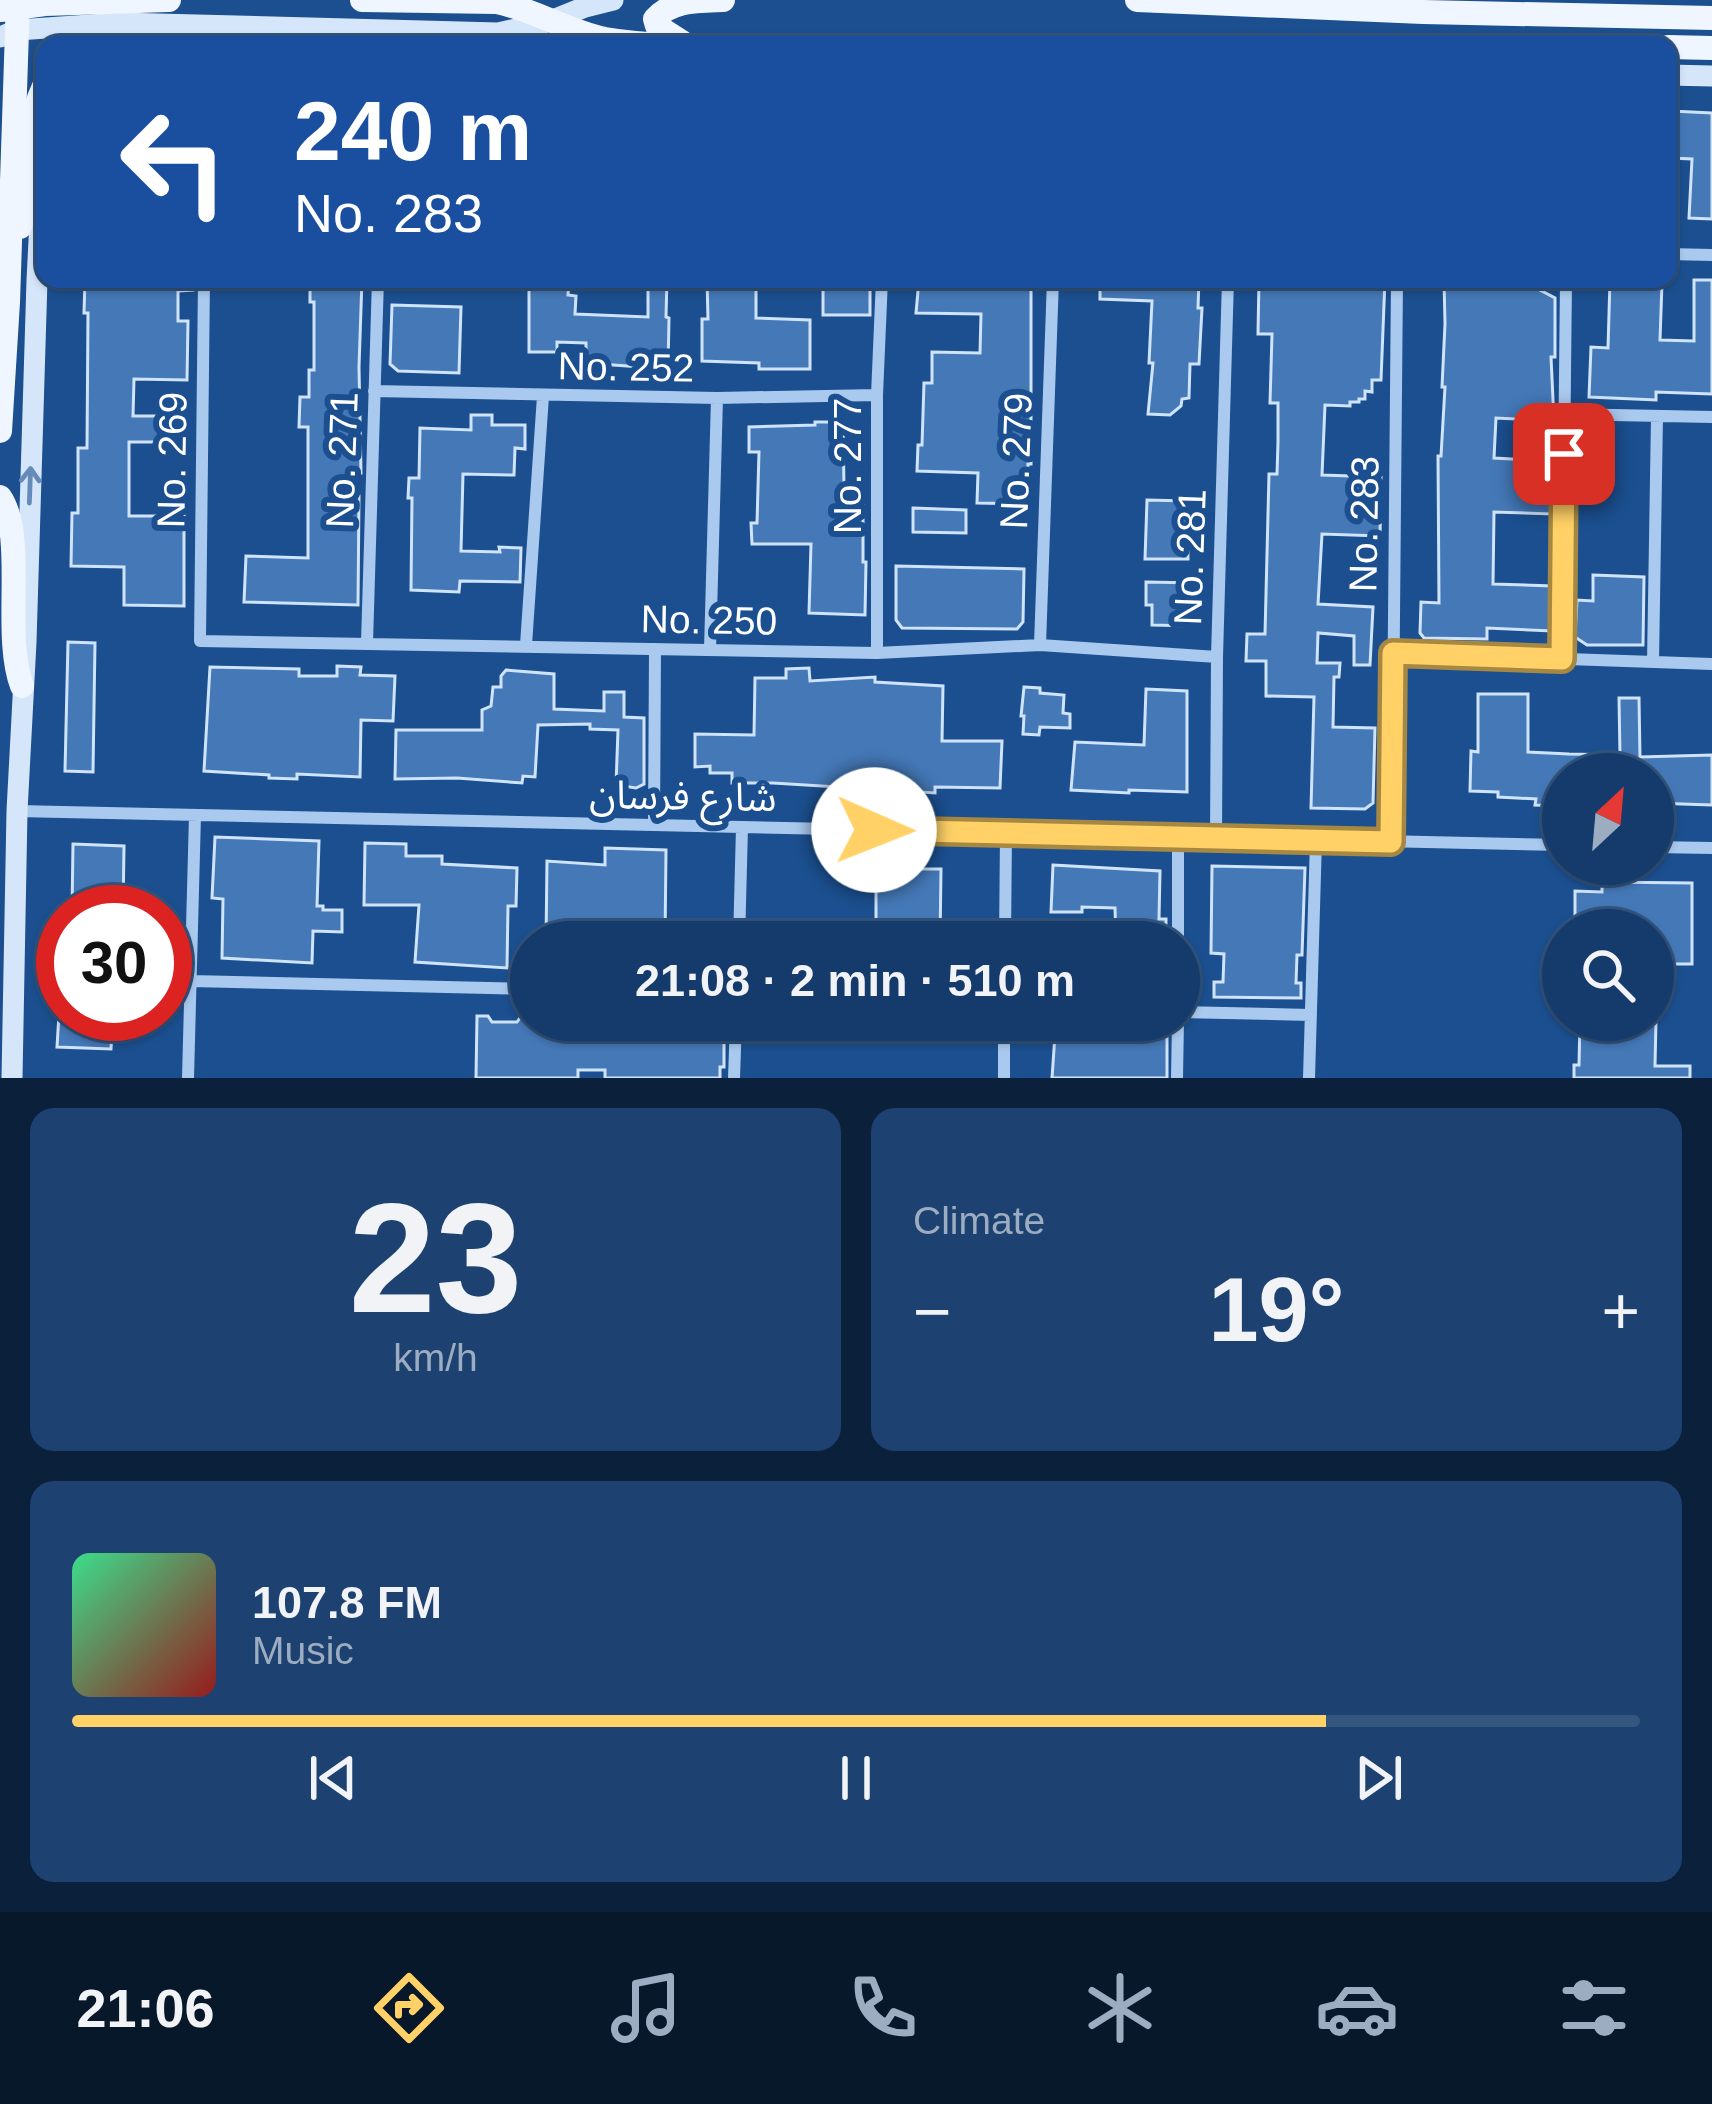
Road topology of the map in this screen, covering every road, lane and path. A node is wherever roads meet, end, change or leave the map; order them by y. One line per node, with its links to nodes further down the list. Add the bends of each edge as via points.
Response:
1 (169, 0): 7 (main road, via 46,4)
2 (362, 0): 9 (main road, via 497,2)
3 (613, 0): 9 (main road)
4 (723, 0): 11 (main road, via 674,3 658,14 657,26)
5 (1137, 0): 6 (main road)
6 (1223, 2): 8 (main road)
7 (10, 14): 9 (main road, via 498,33); 17 (main road)
8 (1712, 18)
9 (548, 22): 10 (main road)
10 (597, 36)
11 (674, 36)
12 (1677, 47): 13 (main road)
13 (1712, 47)
14 (1677, 74): 15 (main road)
15 (1712, 76)
16 (36, 123): 18 (main road, via 25,213)
17 (5, 185): 18 (main road)
18 (10, 238): 29 (main road)
19 (1677, 254): 20 (street)
20 (1712, 255)
21 (40, 288): 51 (main road, one-way to 21)
22 (205, 288): 39 (street, No. 269)
23 (377, 288): 30 (street, No. 271)
24 (882, 288): 31 (street, No. 277)
25 (1053, 288): 42 (street, No. 279)
26 (1228, 288): 47 (street, No. 281)
27 (1397, 288): 46 (street, No. 283)
28 (1566, 288): 34 (street)
29 (4, 295): 37 (main road)
30 (374, 392): 32 (street, No. 252); 40 (street, No. 271)
31 (877, 395): 33 (street, No. 252); 45 (street, No. 277)
32 (544, 396): 33 (street, No. 252); 41 (street)
33 (718, 398): 44 (street)
34 (1564, 413): 35 (street); 48 (street)
35 (1658, 416): 36 (street); 49 (street)
36 (1712, 417)
37 (0, 430)
38 (0, 496): 51 (main road, via 10,522)
39 (200, 641): 40 (street, No. 250)
40 (367, 643): 41 (street, No. 250)
41 (526, 645): 43 (street, No. 250)
42 (1040, 645): 45 (street, No. 250); 47 (street, No. 250)
43 (655, 649): 44 (street, No. 250); 54 (street)
44 (710, 650): 45 (street, No. 250)
45 (877, 653)
46 (1393, 653): 48 (street); 60 (street, No. 283)
47 (1217, 657): 58 (street, No. 281)
48 (1562, 659): 49 (street)
49 (1653, 662): 50 (street)
50 (1712, 664)
51 (22, 686): 52 (main road)
52 (17, 811): 53 (street, شارع فرسان); 76 (main road)
53 (195, 814): 54 (street, شارع فرسان); 67 (street)
54 (654, 825): 55 (street, شارع فرسان)
55 (742, 827): 56 (street, شارع فرسان); 64 (street)
56 (1006, 833): 57 (street, شارع فرسان); 65 (street)
57 (1178, 836): 58 (street, شارع فرسان); 66 (street)
58 (1216, 837): 59 (street, شارع فرسان)
59 (1316, 840): 60 (street, شارع فرسان); 70 (street)
60 (1391, 842): 61 (street, شارع فرسان)
61 (1542, 845)
62 (1674, 847): 63 (street)
63 (1712, 848)
64 (740, 921)
65 (1005, 921)
66 (1178, 921)
67 (192, 939)
68 (192, 981): 69 (street)
69 (510, 989)
70 (1311, 1015): 71 (street); 81 (street)
71 (1200, 1016)
72 (189, 1041): 77 (street)
73 (735, 1041): 78 (street)
74 (1004, 1041): 79 (street)
75 (1178, 1041): 80 (street)
76 (12, 1078)
77 (188, 1078)
78 (734, 1078)
79 (1004, 1078)
80 (1178, 1078)
81 (1309, 1078)

